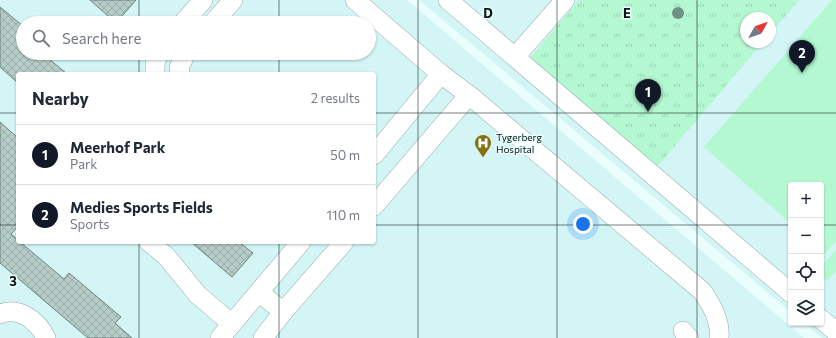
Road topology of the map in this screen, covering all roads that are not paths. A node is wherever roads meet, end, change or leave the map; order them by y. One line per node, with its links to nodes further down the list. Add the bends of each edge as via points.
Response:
1 (203, 0): 6 (street)
2 (232, 0): 7 (street)
3 (355, 0): 8 (street)
4 (448, 0): 10 (street)
5 (565, 0): 10 (street)
6 (189, 16)
7 (219, 16)
8 (374, 16)
9 (376, 18): 15 (street)
10 (515, 57): 22 (street)
11 (156, 60): 13 (street)
12 (183, 60): 14 (street)
13 (155, 72)
14 (180, 72)
15 (441, 74): 16 (street); 17 (street)
16 (469, 96): 18 (street); 31 (street, via 702,291 716,313)
17 (376, 153)
18 (376, 204)
19 (151, 244): 27 (street, via 166,256)
20 (299, 244): 23 (street)
21 (342, 244): 24 (street)
22 (788, 290)
23 (259, 292): 24 (street); 27 (street)
24 (283, 312): 30 (street)
25 (0, 314): 29 (street, via 6,311 26,315 43,331)
26 (824, 322): 28 (street)
27 (226, 331)
28 (836, 332)
29 (46, 338)
30 (264, 338)
31 (719, 338)

